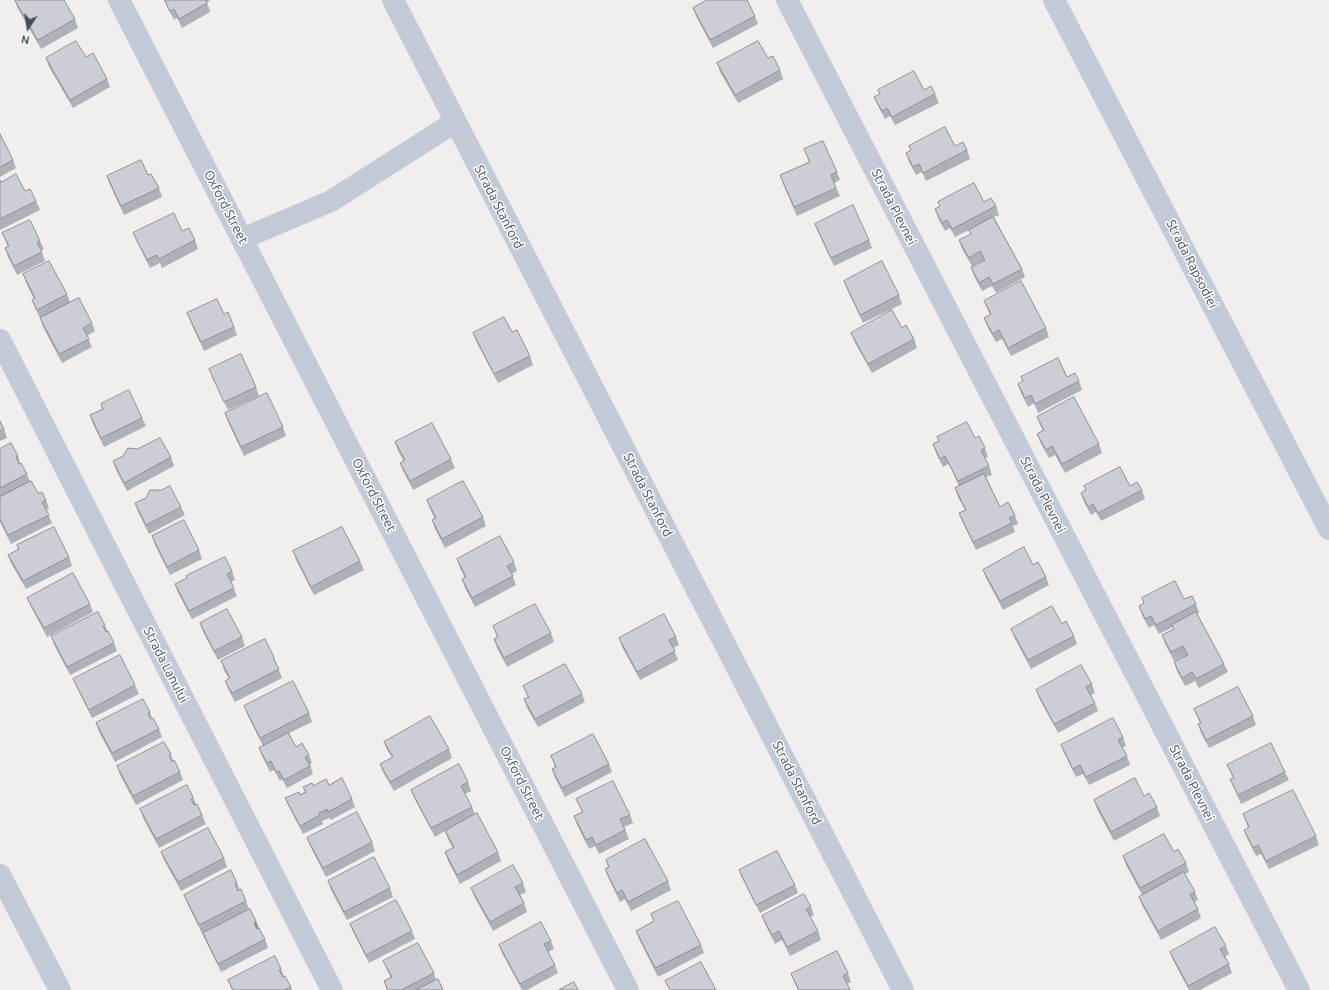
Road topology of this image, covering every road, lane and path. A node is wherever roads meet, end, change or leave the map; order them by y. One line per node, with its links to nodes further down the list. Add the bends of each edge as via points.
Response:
1 (119, 0): 6 (street, Oxford Street)
2 (393, 0): 5 (street, Strada Stanford)
3 (786, 0): 14 (street, Strada Plevnei)
4 (1054, 0): 8 (street, Strada Rapsodiei)
5 (455, 122): 6 (street, via 331,201); 13 (street, Strada Stanford)
6 (242, 239): 12 (street, Oxford Street)
7 (0, 340): 11 (street, Strada Lanului)
8 (1329, 529)
9 (0, 875): 10 (street)
10 (60, 990)
11 (332, 990)
12 (628, 990)
13 (903, 990)
14 (1299, 990)

